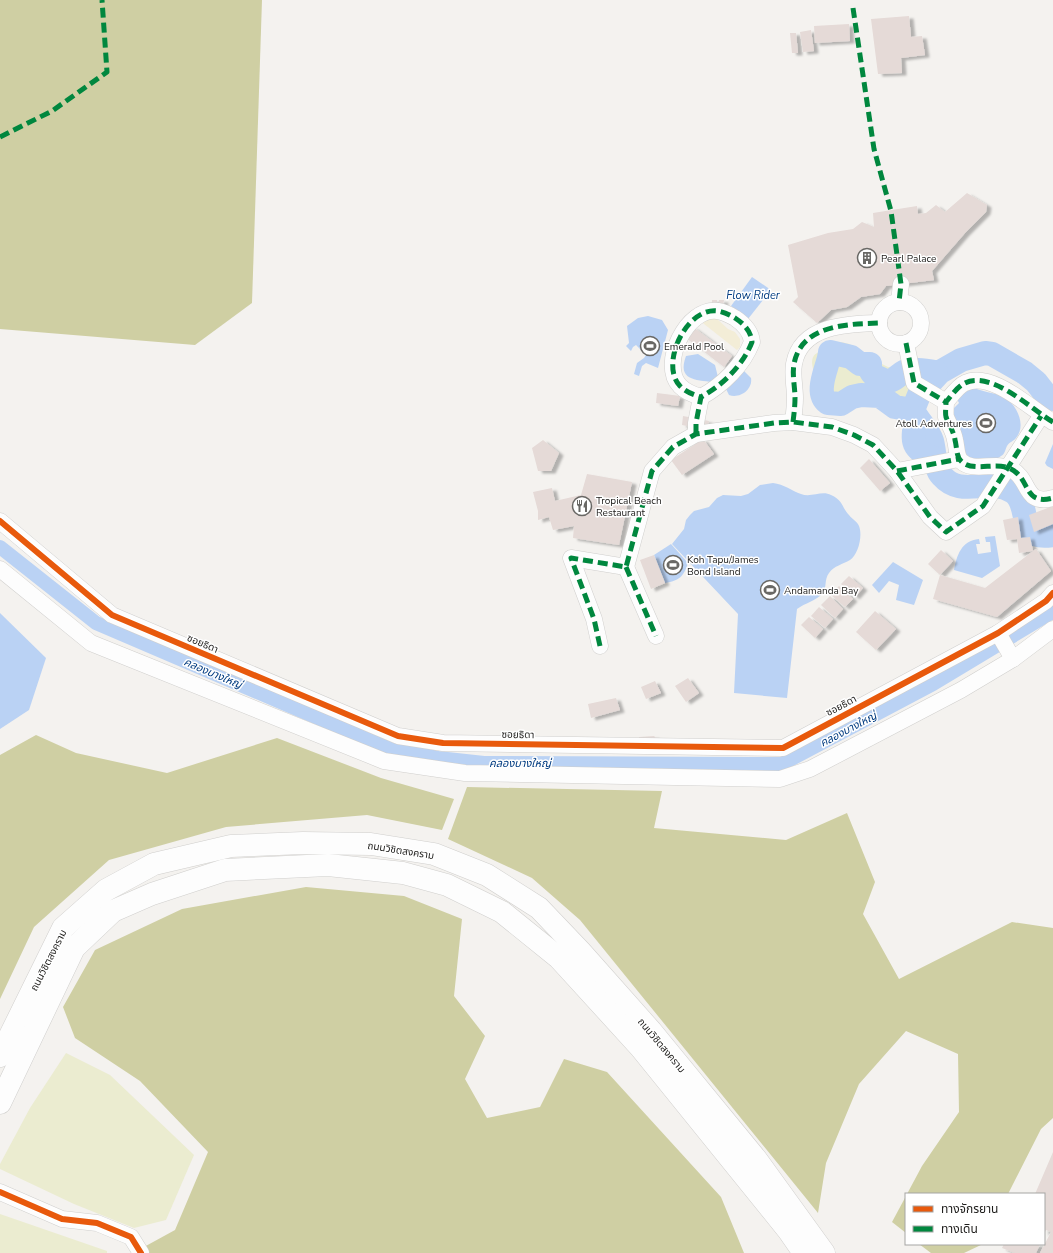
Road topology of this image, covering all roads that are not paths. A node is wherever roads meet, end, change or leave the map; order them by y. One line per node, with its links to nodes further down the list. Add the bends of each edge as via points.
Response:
1 (901, 284): 2 (street)
2 (899, 302): 3 (street, via 886,307); 4 (street, via 912,306 920,317 916,337)
3 (879, 323): 4 (street, via 881,332 890,342); 8 (street, via 837,327 810,336 798,350 794,365)
4 (906, 345): 6 (street, via 914,383)
5 (702, 397): 5 (street, via 717,389 749,351 752,342 747,328 736,319 717,311 705,312 692,321 682,332 672,360 672,372 679,386 689,393); 9 (street)
6 (943, 401): 7 (street, via 965,383 979,381 1002,388 1020,398); 10 (street, via 955,439)
7 (1047, 419): 12 (street)
8 (793, 422): 9 (street); 11 (street, via 832,427 854,435 873,445)
9 (696, 434): 15 (street, via 673,447 652,471)
10 (955, 460): 11 (street); 12 (street, via 977,466 995,465)
11 (902, 470): 12 (street, via 930,516 946,532 983,506)
12 (1007, 471): 13 (street, via 1018,474 1031,496 1043,501)
13 (1053, 498)
14 (0, 521): 19 (street, ซอยธิดา, via 112,616 398,736 443,743 783,748)
15 (626, 567): 20 (street); 21 (street, via 571,558 594,619)
16 (0, 569): 22 (street, via 91,643 384,761 465,773 780,779 810,769 961,690)
17 (1053, 593): 19 (street, ซอยธิดา, via 1046,601)
18 (1053, 629): 22 (street)
19 (998, 633): 22 (street)
20 (656, 636)
21 (600, 646)
22 (1012, 659)
23 (0, 1056): 28 (main road, ถนนวิชิตสงคราม, via 63,928 106,890 154,864 231,846 303,843 371,844 434,854 487,876 539,908 651,1031 756,1159)
24 (0, 1103): 27 (main road, ถนนวิชิตสงคราม, via 74,948 113,911 152,894 225,870 328,865 403,873 447,885 502,912 559,958 641,1048)
25 (0, 1192): 26 (street, via 62,1219 97,1223 131,1237)
26 (141, 1253)
27 (804, 1253)
28 (824, 1253)

